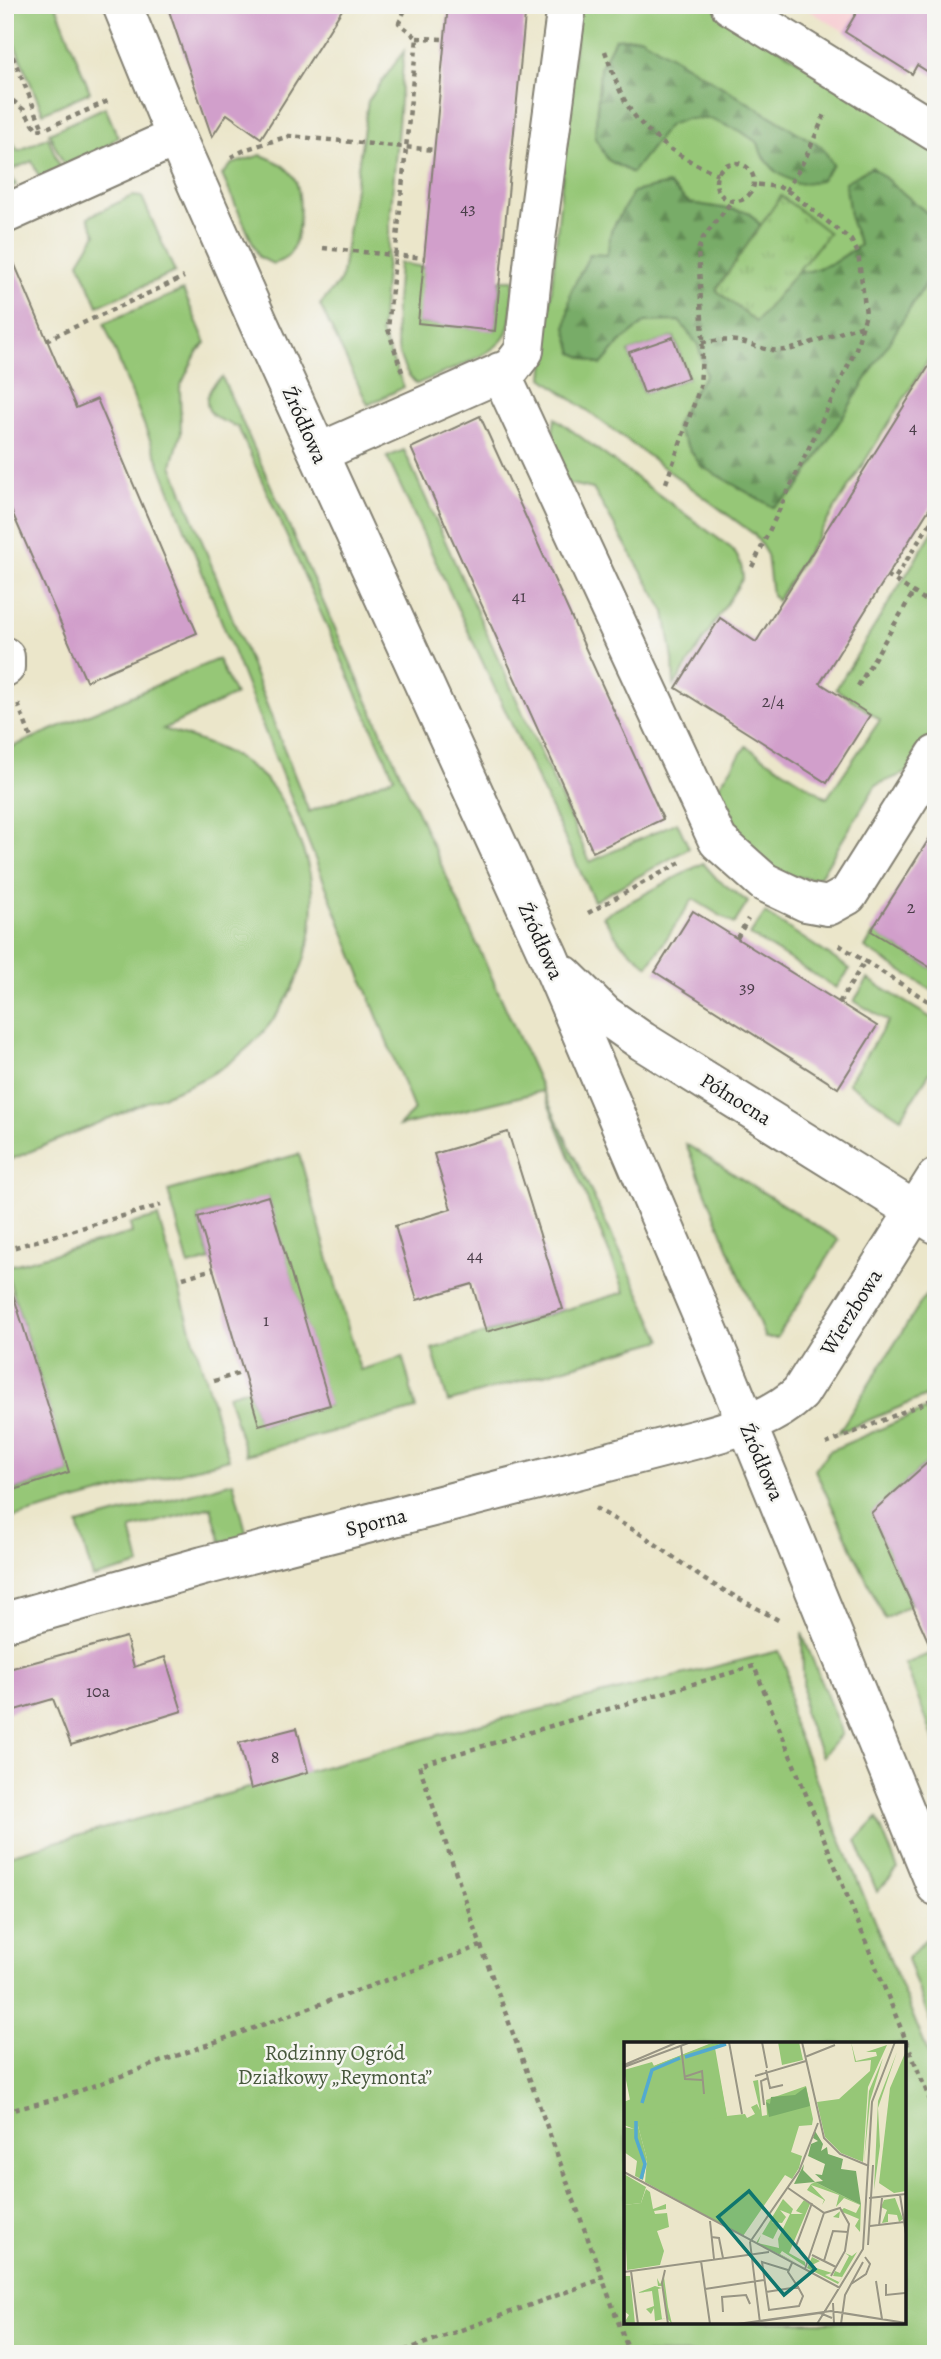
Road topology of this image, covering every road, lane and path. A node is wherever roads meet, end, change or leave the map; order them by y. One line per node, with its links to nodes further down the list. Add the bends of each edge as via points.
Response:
1 (122, 5): 14 (street, Źródłowa)
2 (407, 5): 6 (path, via 399,23)
3 (566, 5): 30 (street, via 524,351 511,368)
4 (730, 5): 9 (street)
5 (5, 38): 12 (path)
6 (417, 38): 7 (path); 15 (path)
7 (445, 39)
8 (604, 47): 18 (path, via 626,103 646,128 687,160)
9 (845, 75): 13 (street); 20 (path)
10 (5, 94): 12 (path, via 24,110 37,130)
11 (108, 101): 12 (path)
12 (43, 129)
13 (936, 132)
14 (176, 136): 22 (street); 32 (street, Źródłowa)
15 (406, 146): 16 (path); 17 (path, via 289,136); 24 (path)
16 (435, 150)
17 (221, 162)
18 (718, 174): 19 (path, via 738,163 752,174); 21 (path, via 718,191)
19 (753, 184): 20 (path); 21 (path, via 746,198)
20 (786, 191): 27 (path, via 851,240 858,253)
21 (732, 201): 29 (path, via 698,250)
22 (5, 214)
23 (323, 248): 24 (path)
24 (396, 255): 25 (path); 31 (path, via 388,329)
25 (424, 258)
26 (184, 277): 28 (path)
27 (864, 325): 29 (path, via 780,351 742,342); 35 (path)
28 (46, 340)
29 (702, 342): 33 (path, via 700,387)
30 (500, 372): 31 (street); 43 (street, via 718,841 764,882 806,902 828,906 848,895)
31 (416, 409): 32 (street)
32 (318, 453): 45 (street, Źródłowa)
33 (666, 483)
34 (936, 514): 37 (path)
35 (752, 567)
36 (887, 576): 37 (path)
37 (894, 580): 38 (path)
38 (913, 593): 39 (path); 42 (path)
39 (936, 607)
40 (5, 657): 41 (street)
41 (5, 667)
42 (858, 686)
43 (936, 755)
44 (839, 945): 46 (path)
45 (549, 957): 51 (street, Północna, via 575,988 642,1041); 58 (street, Źródłowa)
46 (865, 961): 47 (path); 48 (path)
47 (839, 1003)
48 (936, 1006)
49 (936, 1178): 51 (street, Wierzbowa)
50 (161, 1205): 52 (path)
51 (926, 1217): 58 (street, Wierzbowa, via 800,1393 786,1406)
52 (5, 1250)
53 (213, 1269): 54 (path)
54 (183, 1278)
55 (244, 1372): 56 (path)
56 (214, 1381)
57 (936, 1398): 59 (path)
58 (747, 1425): 61 (street, Sporna); 63 (street, Źródłowa)
59 (826, 1444)
60 (591, 1506): 62 (path, via 644,1536 705,1580)
61 (5, 1622)
62 (784, 1623)
63 (936, 1886)
64 (481, 1946): 65 (path, via 60,2098); 66 (path, via 419,1765 754,1666); 67 (path)
65 (5, 2112)
66 (936, 2115)
67 (601, 2279): 68 (path); 69 (path)
68 (395, 2354)
69 (629, 2354)

